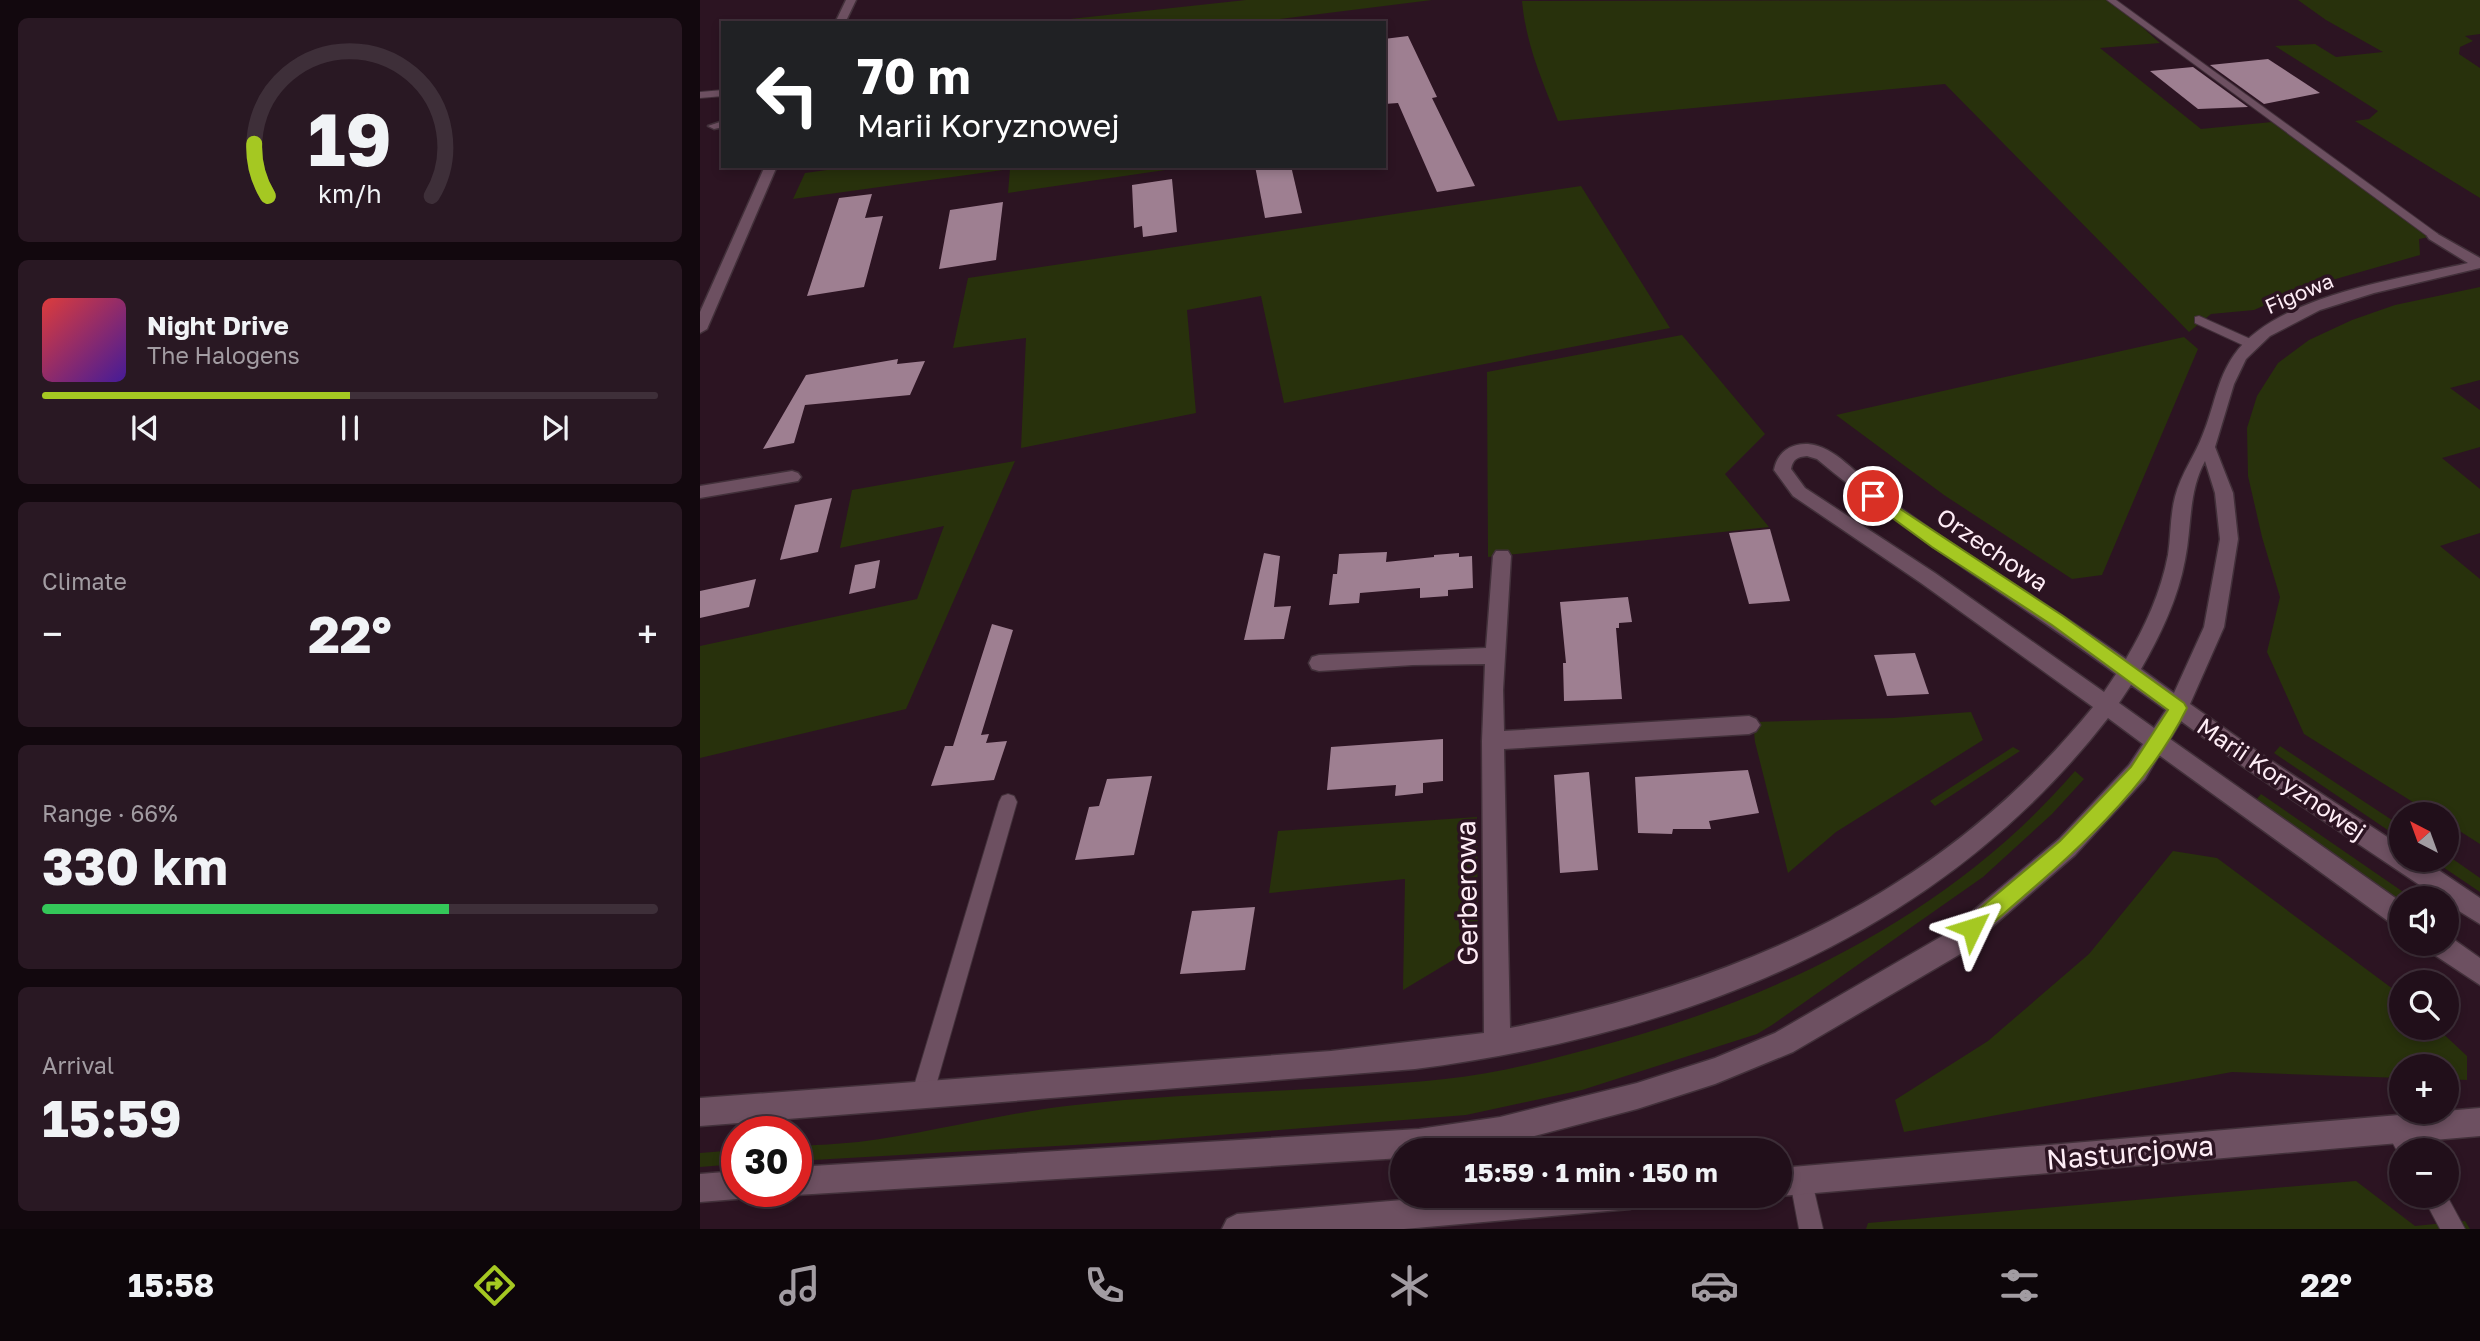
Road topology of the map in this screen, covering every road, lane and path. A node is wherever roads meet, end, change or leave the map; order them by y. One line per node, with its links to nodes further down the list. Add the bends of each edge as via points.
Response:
1 (851, 0): 3 (street)
2 (2112, 0): 7 (lane)
3 (841, 21)
4 (721, 93): 5 (lane)
5 (700, 95)
6 (770, 168): 10 (street)
7 (2434, 236): 8 (street)
8 (2480, 264): 11 (street, Figowa, via 2318,307)
9 (2199, 320): 11 (lane)
10 (700, 329)
11 (2251, 344): 12 (street, Figowa, via 2225,383)
12 (2207, 447): 18 (street, Figowa, via 2196,463 2181,506 2178,554 2154,626); 20 (street, via 2224,493 2229,539 2214,628)
13 (792, 477): 14 (street)
14 (700, 492)
15 (1502, 556): 16 (street, Gerberowa)
16 (1494, 656): 17 (street); 22 (street, Gerberowa)
17 (1319, 663)
18 (2130, 671): 19 (street, Figowa); 19 (street, Orzechowa, via 1938,543 1823,455 1793,452 1781,465 1790,483); 20 (street, Marii Koryznowej)
19 (2105, 704): 23 (street); 31 (street, Figowa, via 2034,789 1981,834 1898,896 1814,944 1688,996 1597,1023)
20 (2178, 708): 23 (street); 25 (street, Marii Koryznowej)
21 (1749, 725): 22 (street)
22 (1493, 741): 31 (street, Gerberowa)
23 (2158, 743): 27 (street, Marii Koryznowej); 37 (street, via 2067,847 1953,944 1784,1043 1702,1075 1500,1131 1419,1143)
24 (1007, 802): 32 (lane)
25 (2389, 851)
26 (2420, 872): 28 (street, Marii Koryznowej)
27 (2389, 907)
28 (2480, 912)
29 (2457, 956): 30 (street)
30 (2480, 973)
31 (1497, 1044): 32 (street, Figowa, via 1379,1060)
32 (922, 1096): 33 (street, Figowa)
33 (700, 1112)
34 (2480, 1122): 35 (street, Nasturcjowa)
35 (2407, 1138)
36 (2389, 1140): 38 (street, Nasturcjowa)
37 (812, 1180)
38 (1792, 1182)
39 (1792, 1184): 45 (lane)
40 (721, 1186): 41 (street)
41 (700, 1188)
42 (1480, 1208): 44 (street)
43 (2441, 1208): 46 (lane)
44 (1237, 1229)
45 (1811, 1229)
46 (2453, 1229)

